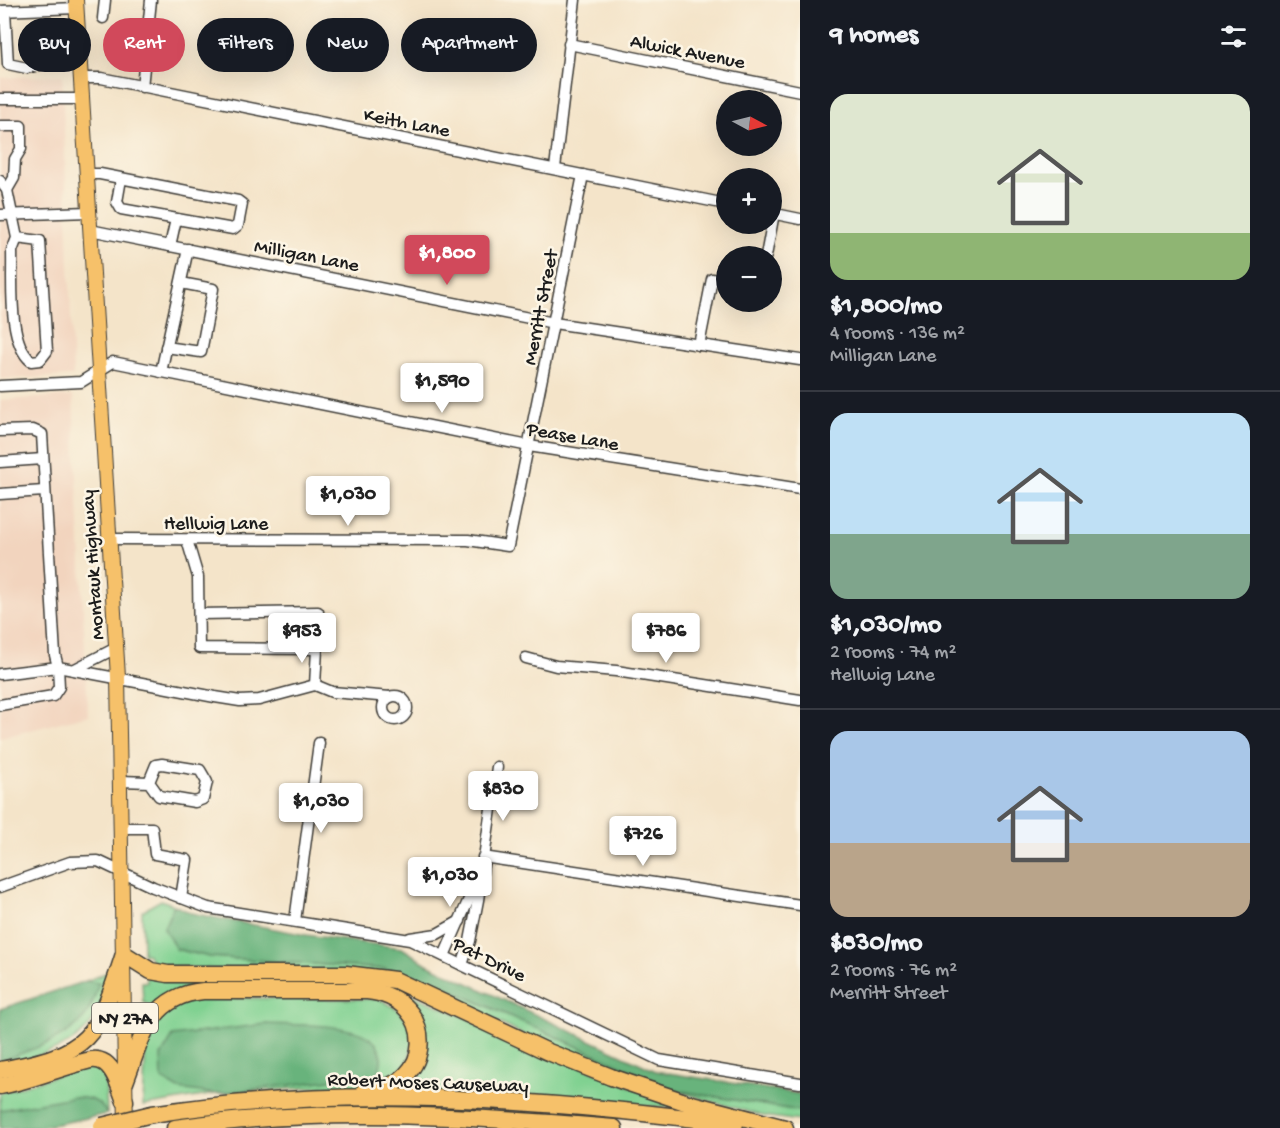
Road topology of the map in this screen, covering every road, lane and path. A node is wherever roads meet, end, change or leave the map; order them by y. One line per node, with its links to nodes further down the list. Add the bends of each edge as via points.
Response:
1 (105, 0): 6 (street)
2 (152, 0): 11 (street)
3 (575, 0): 7 (street)
4 (76, 4): 5 (street)
5 (7, 8): 8 (street, via 8,64)
6 (103, 18)
7 (569, 44): 12 (street, Alwick Avenue); 16 (street)
8 (18, 66)
9 (80, 72): 10 (main road, Montauk Highway / NY 27A)
10 (80, 78): 11 (street, Keith Lane, via 95,77); 14 (main road, Montauk Highway / NY 27A)
11 (142, 87): 16 (street, Keith Lane)
12 (800, 91)
13 (0, 99): 14 (street)
14 (82, 99): 17 (main road, Montauk Highway / NY 27A)
15 (0, 126): 20 (street, via 21,126 21,149 15,159 14,178)
16 (555, 168): 18 (street, Keith Lane)
17 (87, 174): 19 (street); 22 (main road, Montauk Highway / NY 27A)
18 (583, 175): 21 (street, Keith Lane); 33 (street, Merritt Street)
19 (121, 179): 25 (street, via 117,202 121,209); 25 (street, via 242,204 238,225 233,229)
20 (4, 185): 23 (street)
21 (716, 202)
22 (89, 212): 23 (street); 27 (main road, Montauk Highway / NY 27A)
23 (5, 215): 28 (street)
24 (782, 215): 26 (street)
25 (176, 219): 29 (street)
26 (800, 219)
27 (90, 230): 29 (street, Milligan Lane); 38 (main road, Montauk Highway / NY 27A)
28 (17, 238): 28 (street, via 40,241 47,351 40,360 31,361 23,354 16,338 12,250)
29 (170, 246): 30 (street, Milligan Lane)
30 (188, 249): 32 (street); 33 (street, Milligan Lane)
31 (712, 279): 34 (street)
32 (181, 283): 35 (street); 35 (street, via 213,289 201,352)
33 (554, 322): 34 (street, Milligan Lane); 41 (street, Merritt Street)
34 (699, 345): 36 (street, Milligan Lane)
35 (166, 347): 37 (street)
36 (800, 360)
37 (160, 372): 38 (street, Pease Lane, via 113,362); 41 (street, Pease Lane)
38 (97, 374): 39 (street, Pease Lane, via 81,382); 47 (main road, Montauk Highway / NY 27A)
39 (0, 386)
40 (0, 431): 42 (street, via 33,430 42,434)
41 (529, 446): 44 (street, Pease Lane); 48 (street, Hellwig Lane, via 508,546 468,540)
42 (43, 459): 43 (street); 45 (street)
43 (0, 462)
44 (800, 489)
45 (44, 491): 46 (street); 53 (street)
46 (0, 494)
47 (110, 539): 48 (street, Hellwig Lane); 50 (main road, Montauk Highway / NY 27A)
48 (187, 540): 49 (street, via 198,577)
49 (199, 614): 51 (street, via 199,648); 51 (street, via 318,612)
50 (116, 648): 54 (street); 56 (main road, Montauk Highway / NY 27A)
51 (317, 649): 57 (street)
52 (526, 658): 59 (street, via 556,666 616,671)
53 (58, 667): 54 (street); 55 (street); 60 (street, via 59,687 53,696)
54 (74, 669): 56 (street)
55 (0, 674)
56 (118, 677): 57 (street, via 240,701); 63 (main road, Montauk Highway / NY 27A)
57 (315, 686): 58 (street, via 332,692)
58 (390, 698)
59 (800, 700)
60 (0, 705)
61 (319, 742): 72 (street)
62 (497, 767): 66 (street)
63 (121, 781): 64 (street); 65 (main road, Montauk Highway / NY 27A)
64 (149, 782): 64 (street, via 159,796 195,802 202,798 207,782 201,770 162,764 156,765)
65 (122, 828): 68 (main road, Montauk Highway / NY 27A); 70 (street, via 152,828 155,855 188,860)
66 (483, 857): 67 (street); 71 (street)
67 (480, 872): 73 (street); 77 (street, via 471,935)
68 (123, 873): 69 (street, Pat Drive, via 98,861 81,860); 70 (street, Pat Drive); 75 (main road, Montauk Highway / NY 27A)
69 (0, 887)
70 (181, 898): 72 (street, Pat Drive, via 213,909)
71 (800, 905)
72 (295, 921): 74 (street, Pat Drive)
73 (460, 921): 74 (street, via 432,935); 76 (street)
74 (404, 938): 76 (street, Pat Drive)
75 (124, 954): 78 (highway, via 104,1014 85,1039 57,1056); 79 (main road, Montauk Highway / NY 27A); 91 (highway, via 151,971 168,974 354,974 395,980 592,1070 677,1100)
76 (444, 956): 77 (street, Pat Drive)
77 (462, 965): 80 (street, Pat Drive, via 659,1060)
78 (0, 1070)
79 (125, 1082): 82 (highway, via 149,1022 182,995 203,991 366,991 392,996 408,1009 418,1027 419,1050 414,1064 400,1080 377,1089 334,1090); 83 (main road, Montauk Highway / NY 27A)
80 (800, 1083)
81 (0, 1086): 83 (highway, via 98,1060 113,1071)
82 (290, 1099): 85 (highway, Robert Moses Causeway, bridge, via 234,1102 152,1114); 90 (highway, Robert Moses Causeway, via 514,1104)
83 (125, 1101): 86 (main road, Montauk Highway / NY 27A)
84 (339, 1115): 87 (highway, Robert Moses Causeway, via 274,1116); 88 (highway); 89 (highway, Robert Moses Causeway, via 456,1117)
85 (98, 1127)
86 (126, 1128)
87 (175, 1128)
88 (432, 1128)
89 (614, 1128)
90 (762, 1128)
91 (785, 1128)

